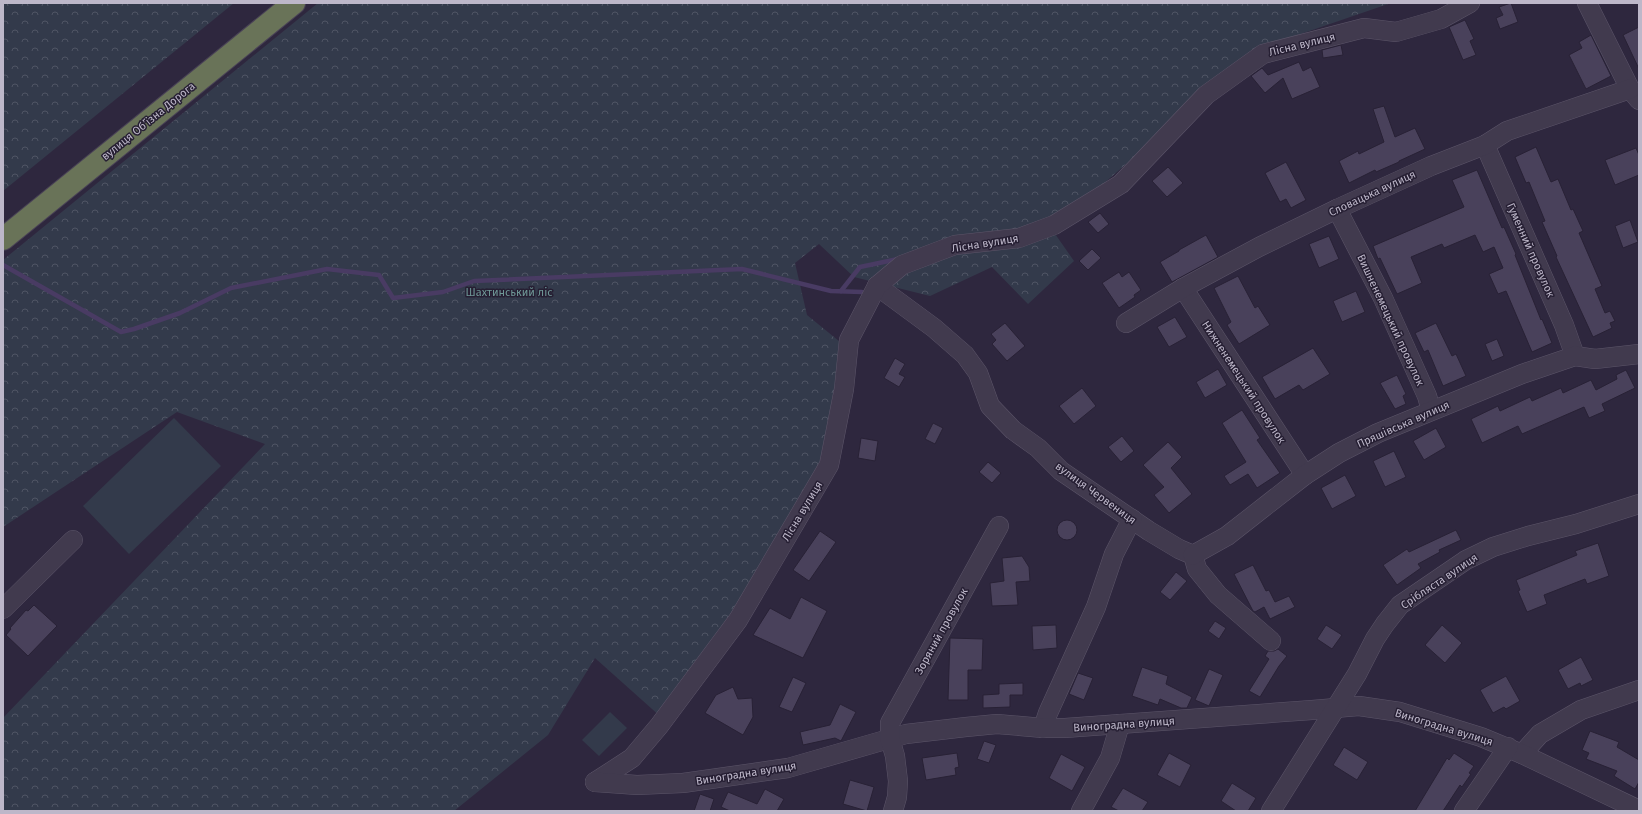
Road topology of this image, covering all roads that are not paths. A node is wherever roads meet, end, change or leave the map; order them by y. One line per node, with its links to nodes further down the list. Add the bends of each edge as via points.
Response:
1 (294, 3): 7 (highway, вулиця Обʼїзна Дорога)
2 (1470, 3): 8 (street, Лісна вулиця, via 1441,19 1396,32 1364,28 1263,54 1206,95 1121,184 1054,225 1019,238 955,245 902,266)
3 (1586, 3): 4 (street)
4 (1635, 95): 5 (street, Словацька вулиця, via 1507,131)
5 (1485, 145): 6 (street, Словацька вулиця, via 1431,166); 12 (street, Гуменний провулок, via 1564,325)
6 (1337, 210): 9 (street, Словацька вулиця, via 1259,247); 13 (street, Вишненемецький провулок, via 1383,298)
7 (3, 238)
8 (877, 286): 16 (street, вулиця Червениця, via 934,328 965,355 978,373 990,406 1013,430 1038,448 1062,471); 28 (street, Лісна вулиця, via 849,340 844,388 829,465 738,620 632,758)
9 (1183, 288): 10 (street, Словацька вулиця); 14 (street, Нижненемецький провулок)
10 (1126, 323)
11 (1639, 354): 12 (street, Пряшівська вулиця, via 1595,359)
12 (1574, 356): 13 (street, Пряшівська вулиця)
13 (1431, 410): 14 (street, Пряшівська вулиця, via 1339,453)
14 (1305, 475): 19 (street, Пряшівська вулиця, via 1227,536)
15 (1639, 504): 23 (street, Срібляста вулиця, via 1493,547 1466,560 1433,582 1400,605 1384,624 1357,674)
16 (1132, 519): 19 (street, вулиця Червениця); 25 (street, via 1114,554 1096,608)
17 (999, 526): 26 (street, Зоряний провулок, via 890,723)
18 (73, 540): 20 (street)
19 (1193, 555): 21 (street, via 1197,569 1218,595)
20 (3, 609)
21 (1271, 642)
22 (1639, 690): 27 (street, via 1582,710)
23 (1335, 707): 24 (street, Виноградна вулиця); 27 (street, Виноградна вулиця, via 1359,706 1400,712 1481,737); 32 (street, Срібляста вулиця)
24 (1120, 724): 25 (street, Виноградна вулиця); 31 (street, via 1110,758)
25 (1043, 728): 26 (street, Виноградна вулиця, via 997,724 906,734)
26 (890, 739): 28 (street, Виноградна вулиця, via 781,770 683,783 638,785); 30 (street, via 898,781)
27 (1515, 751): 29 (street, Виноградна вулиця); 33 (street)
28 (595, 782)
29 (1639, 810)
30 (893, 811)
31 (1081, 811)
32 (1271, 811)
33 (1464, 811)

